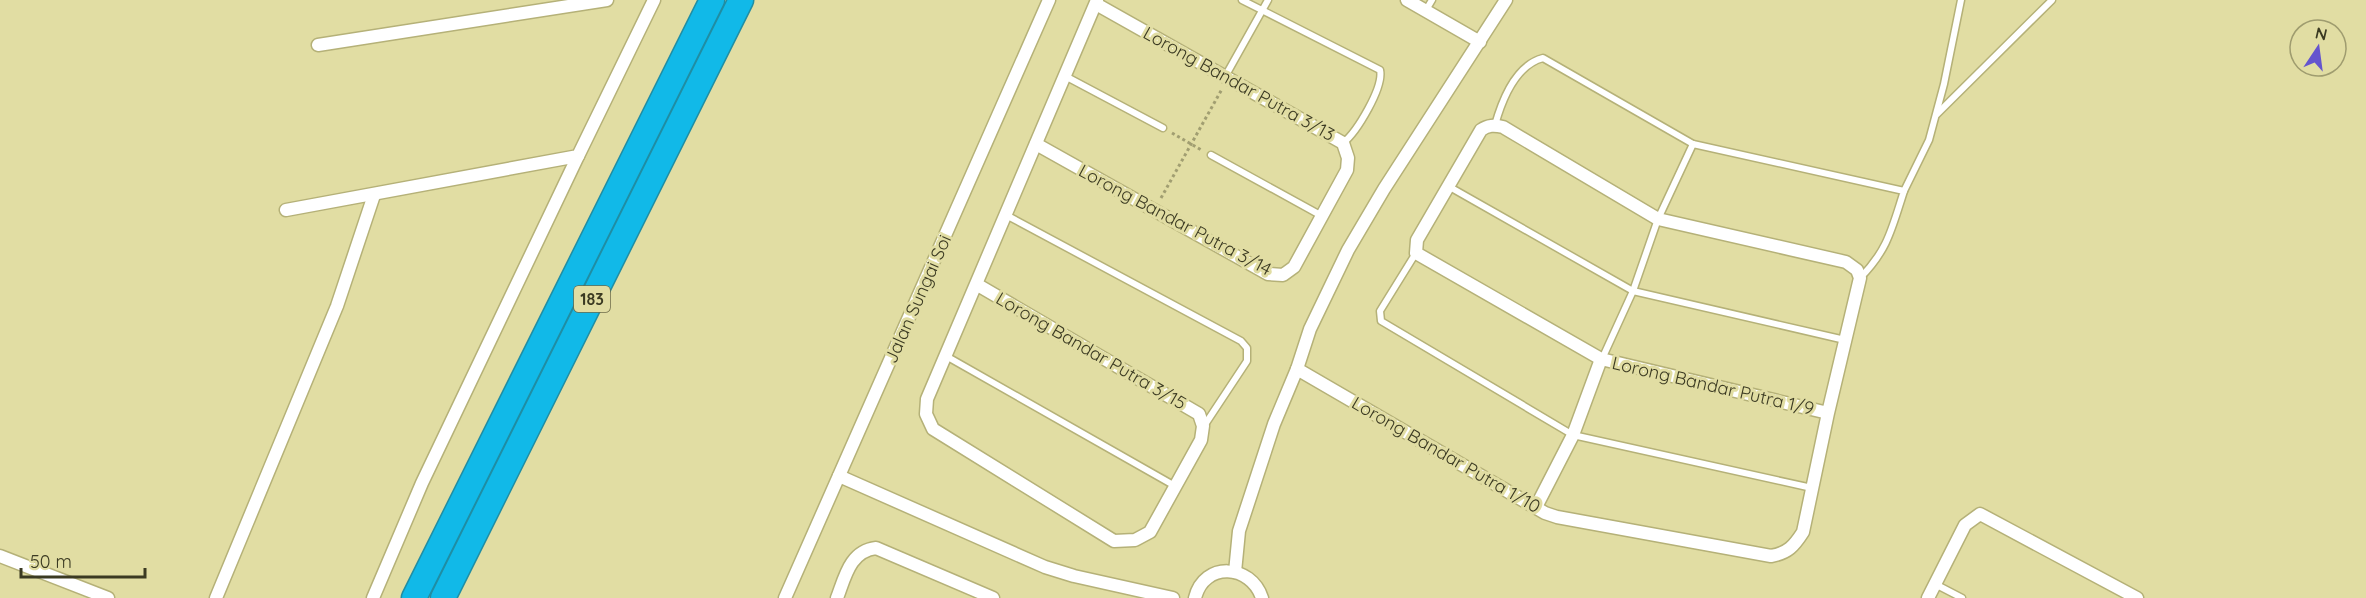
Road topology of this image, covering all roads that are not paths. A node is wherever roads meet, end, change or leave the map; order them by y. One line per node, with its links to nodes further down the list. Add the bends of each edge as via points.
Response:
1 (607, 0): 16 (street)
2 (654, 0): 26 (street)
3 (712, 0): 56 (highway, 183)
4 (741, 0): 57 (highway, 183)
5 (1049, 0): 45 (street, Jalan Sungai Soi)
6 (1242, 0): 14 (lane)
7 (1268, 0): 14 (lane)
8 (1407, 0): 13 (street)
9 (1506, 0): 15 (street)
10 (1961, 0): 19 (lane)
11 (2052, 0): 19 (lane)
12 (1097, 2): 17 (street); 18 (street, Lorong Bandar Putra 3/13)
13 (1429, 5): 15 (street)
14 (1262, 11): 18 (lane); 22 (lane, via 1380,70 1380,81 1357,130)
15 (1480, 42): 41 (street, via 1348,250 1310,329)
16 (318, 45)
17 (1065, 76): 21 (lane); 23 (street)
18 (1227, 76): 22 (street, Lorong Bandar Putra 3/13)
19 (1935, 116): 28 (lane, via 1929,140)
20 (1495, 125): 24 (lane, via 1501,104 1523,69 1543,58); 27 (street, via 1481,130); 33 (street)
21 (1163, 128)
22 (1343, 142): 32 (street, Lorong Bandar Putra 3/13, via 1347,170)
23 (1036, 144): 31 (street); 32 (street, Lorong Bandar Putra 3/14, via 1268,274 1283,275 1294,267)
24 (1693, 144): 28 (lane); 33 (lane)
25 (1211, 155): 32 (lane)
26 (578, 156): 29 (street); 55 (street, via 422,483)
27 (1448, 186): 34 (street); 37 (lane)
28 (1904, 191): 35 (lane, via 1889,239)
29 (374, 195): 30 (street); 54 (street, via 337,306)
30 (286, 210)
31 (1006, 215): 36 (street); 43 (lane, via 1247,348 1246,361)
32 (1322, 216)
33 (1658, 219): 35 (street, via 1846,262 1857,270); 37 (lane)
34 (1415, 250): 40 (street, Lorong Bandar Putra 1/9); 44 (lane, via 1380,311 1381,321)
35 (1860, 278): 38 (street)
36 (976, 284): 39 (street); 43 (street, Lorong Bandar Putra 3/15, via 1199,414)
37 (1634, 291): 38 (lane); 40 (lane)
38 (1845, 340): 42 (street)
39 (946, 356): 46 (lane); 46 (street, Lorong Bandar Putra 3/15, via 927,399 926,414 933,429 1114,541 1135,540 1150,532)
40 (1602, 359): 42 (street, Lorong Bandar Putra 1/9); 44 (street)
41 (1297, 369): 48 (street, Lorong Bandar Putra 1/10); 50 (street, via 1239,531)
42 (1828, 413): 47 (street)
43 (1203, 426): 46 (street, Lorong Bandar Putra 3/15, via 1201,440)
44 (1573, 435): 47 (lane); 48 (street)
45 (839, 477): 58 (street, Jalan Sungai Soi); 61 (street, via 1045,567)
46 (1176, 486)
47 (1812, 488): 48 (street, Lorong Bandar Putra 1/10, via 1803,532 1795,545 1783,554 1771,556 1557,517)
48 (1536, 507)
49 (0, 556): 53 (street)
50 (1234, 572): 62 (street, via 1212,575 1203,582); 63 (street, via 1254,582)
51 (1935, 584): 52 (street, via 1965,525 1980,514); 64 (street); 65 (lane)
52 (2131, 597)
53 (108, 598)
54 (216, 598)
55 (373, 598)
56 (414, 598)
57 (443, 598)
58 (785, 598)
59 (837, 598): 60 (street, via 852,560 866,549 876,548)
60 (993, 598)
61 (1173, 598)
62 (1195, 598)
63 (1262, 598)
64 (1928, 598)
65 (1962, 598)

